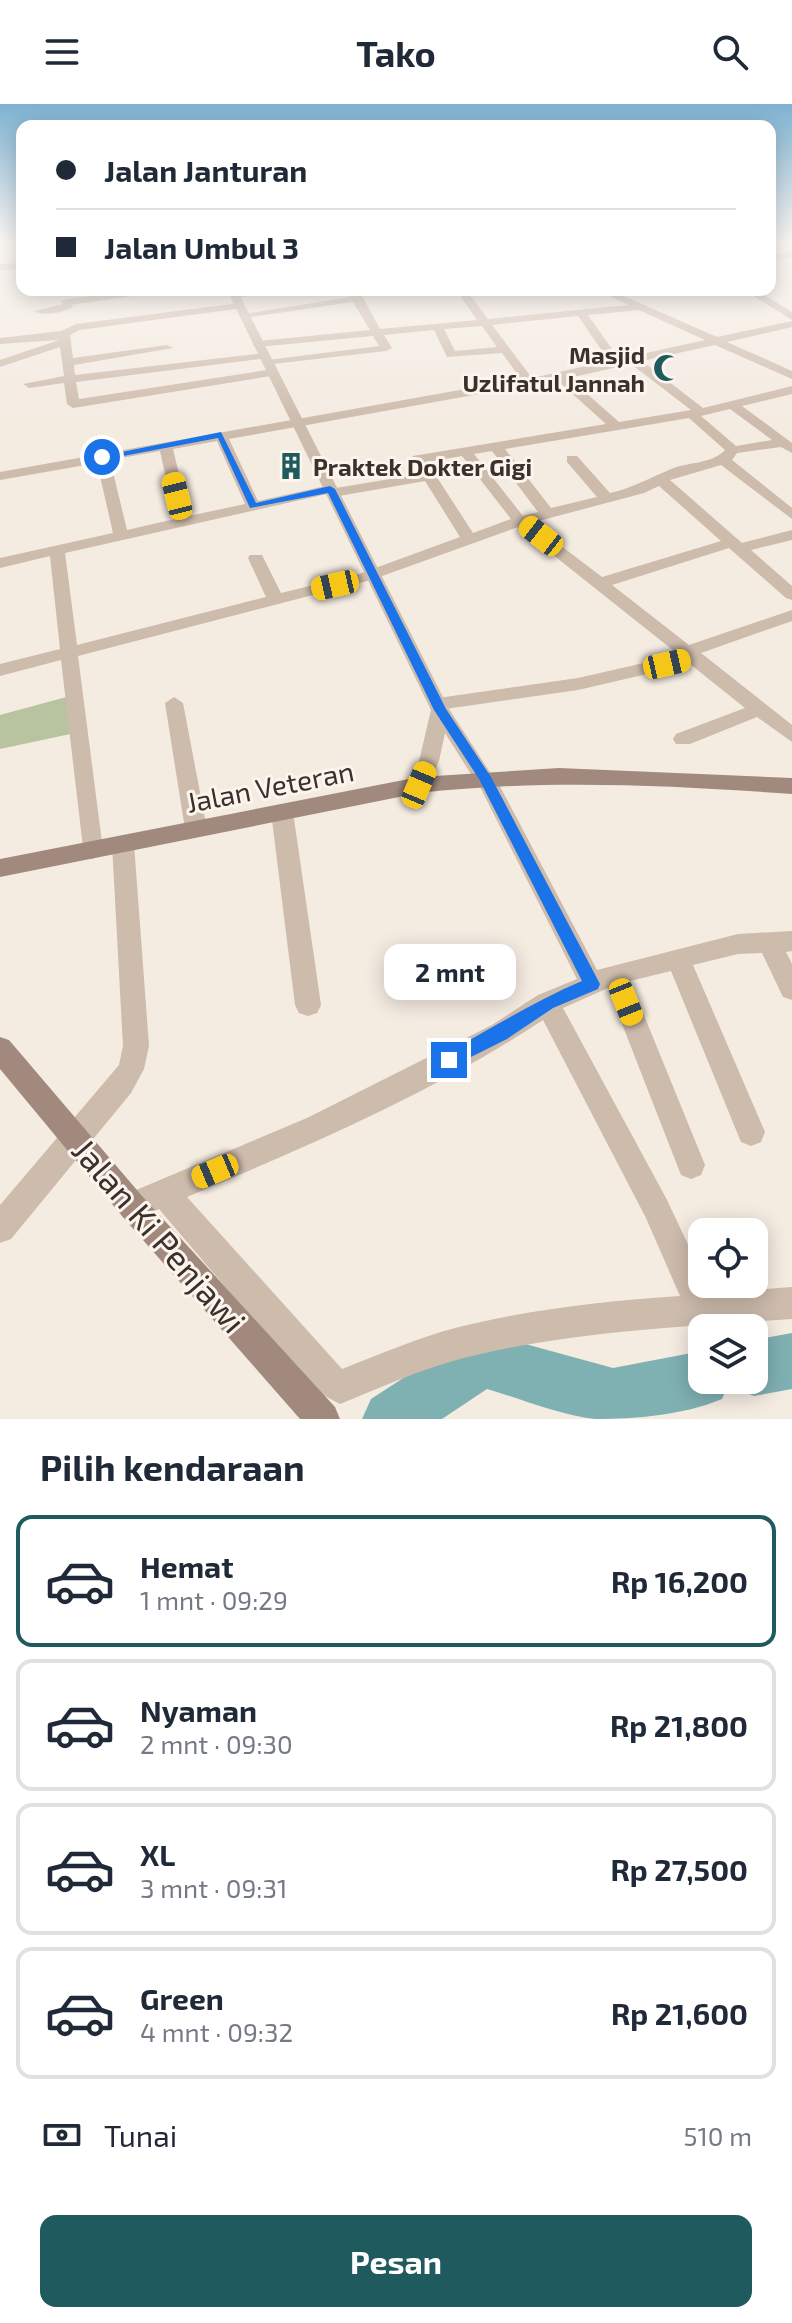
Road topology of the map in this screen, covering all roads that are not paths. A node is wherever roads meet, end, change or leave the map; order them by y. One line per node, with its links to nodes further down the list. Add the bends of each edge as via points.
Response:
1 (60, 302): 12 (street)
2 (67, 302): 18 (street)
3 (229, 302): 18 (street)
4 (238, 302): 25 (street)
5 (361, 302): 19 (street)
6 (472, 302): 9 (street)
7 (631, 302): 10 (street)
8 (769, 302): 14 (street)
9 (476, 307): 11 (street); 15 (street)
10 (642, 307): 13 (street); 22 (street)
11 (453, 310)
12 (39, 311)
13 (582, 315): 15 (street); 29 (street)
14 (792, 317)
15 (486, 320): 17 (street); 24 (street)
16 (792, 324): 22 (street)
17 (437, 325): 19 (street); 24 (street, via 451,355)
18 (76, 327): 20 (street)
19 (378, 331): 25 (street); 25 (street, via 386,348)
20 (65, 338): 21 (street); 27 (street); 28 (street)
21 (0, 341)
22 (716, 341): 26 (street); 30 (street)
23 (167, 348): 27 (street)
24 (507, 349): 33 (street)
25 (266, 359): 32 (street); 32 (street, via 73,404); 38 (street)
26 (633, 360): 29 (street); 37 (street)
27 (67, 362): 32 (street)
28 (0, 364)
29 (617, 364): 31 (street)
30 (792, 375)
31 (560, 376): 33 (street); 39 (street)
32 (69, 379): 34 (street)
33 (528, 381): 38 (street)
34 (29, 384)
35 (792, 390): 36 (street)
36 (731, 403): 37 (street); 42 (street)
37 (696, 412): 39 (street); 45 (street)
38 (296, 420): 40 (street); 51 (street)
39 (617, 427): 43 (street)
40 (221, 435): 41 (street); 53 (street)
41 (165, 445): 46 (street); 57 (street)
42 (786, 446): 45 (street)
43 (497, 448): 44 (street); 54 (street)
44 (466, 452): 49 (street, via 418,459); 56 (street)
45 (728, 455): 50 (street); 55 (street)
46 (102, 457): 48 (street); 59 (street)
47 (572, 459): 52 (street)
48 (0, 476)
49 (430, 476): 51 (street); 60 (street)
50 (661, 480): 52 (street); 61 (street)
51 (332, 491): 53 (street); 65 (street)
52 (607, 499): 54 (street)
53 (253, 506): 57 (street)
54 (547, 513): 56 (street)
55 (792, 515)
56 (520, 521): 60 (street); 66 (street)
57 (183, 522): 59 (street)
58 (792, 535): 61 (street)
59 (121, 536): 62 (street)
60 (469, 539): 65 (street)
61 (734, 546): 66 (street); 67 (street)
62 (57, 551): 64 (street); 70 (street)
63 (256, 558): 68 (street)
64 (0, 563)
65 (373, 575): 68 (street); 74 (street)
66 (601, 583): 71 (street)
67 (792, 595)
68 (275, 599): 70 (street)
69 (792, 615): 71 (street)
70 (68, 652): 72 (street); 84 (street)
71 (692, 654): 74 (street, via 578,684); 75 (street)
72 (0, 670)
73 (174, 703): 82 (street)
74 (439, 707): 78 (street); 79 (street)
75 (760, 709): 76 (street); 77 (street)
76 (789, 729)
77 (683, 739)
78 (484, 777): 79 (main road, Jalan Veteran); 80 (main road, Jalan Veteran, via 612,775); 88 (street)
79 (419, 785): 81 (main road, Jalan Veteran)
80 (792, 786)
81 (282, 812): 82 (main road, Jalan Veteran); 91 (street)
82 (196, 829): 83 (main road, Jalan Veteran)
83 (123, 844): 84 (main road, Jalan Veteran); 94 (street, via 135,1054 122,1084)
84 (92, 850): 85 (main road, Jalan Veteran)
85 (0, 868)
86 (781, 941): 87 (street, via 738,944); 89 (street)
87 (678, 959): 88 (street); 93 (street)
88 (604, 979): 90 (street); 95 (street)
89 (792, 989)
90 (547, 1003): 96 (street, via 501,1033 317,1128); 100 (street, via 656,1208)
91 (308, 1005)
92 (0, 1049): 94 (main road, Jalan Ki Penjawi)
93 (751, 1132)
94 (74, 1136): 97 (main road, Jalan Ki Penjawi); 98 (street)
95 (691, 1165)
96 (164, 1193): 97 (street); 100 (street, via 324,1377 340,1387 463,1343)
97 (132, 1206): 101 (main road, Jalan Ki Penjawi)
98 (0, 1228)
99 (792, 1303): 100 (street)
100 (703, 1311)
101 (323, 1419)

